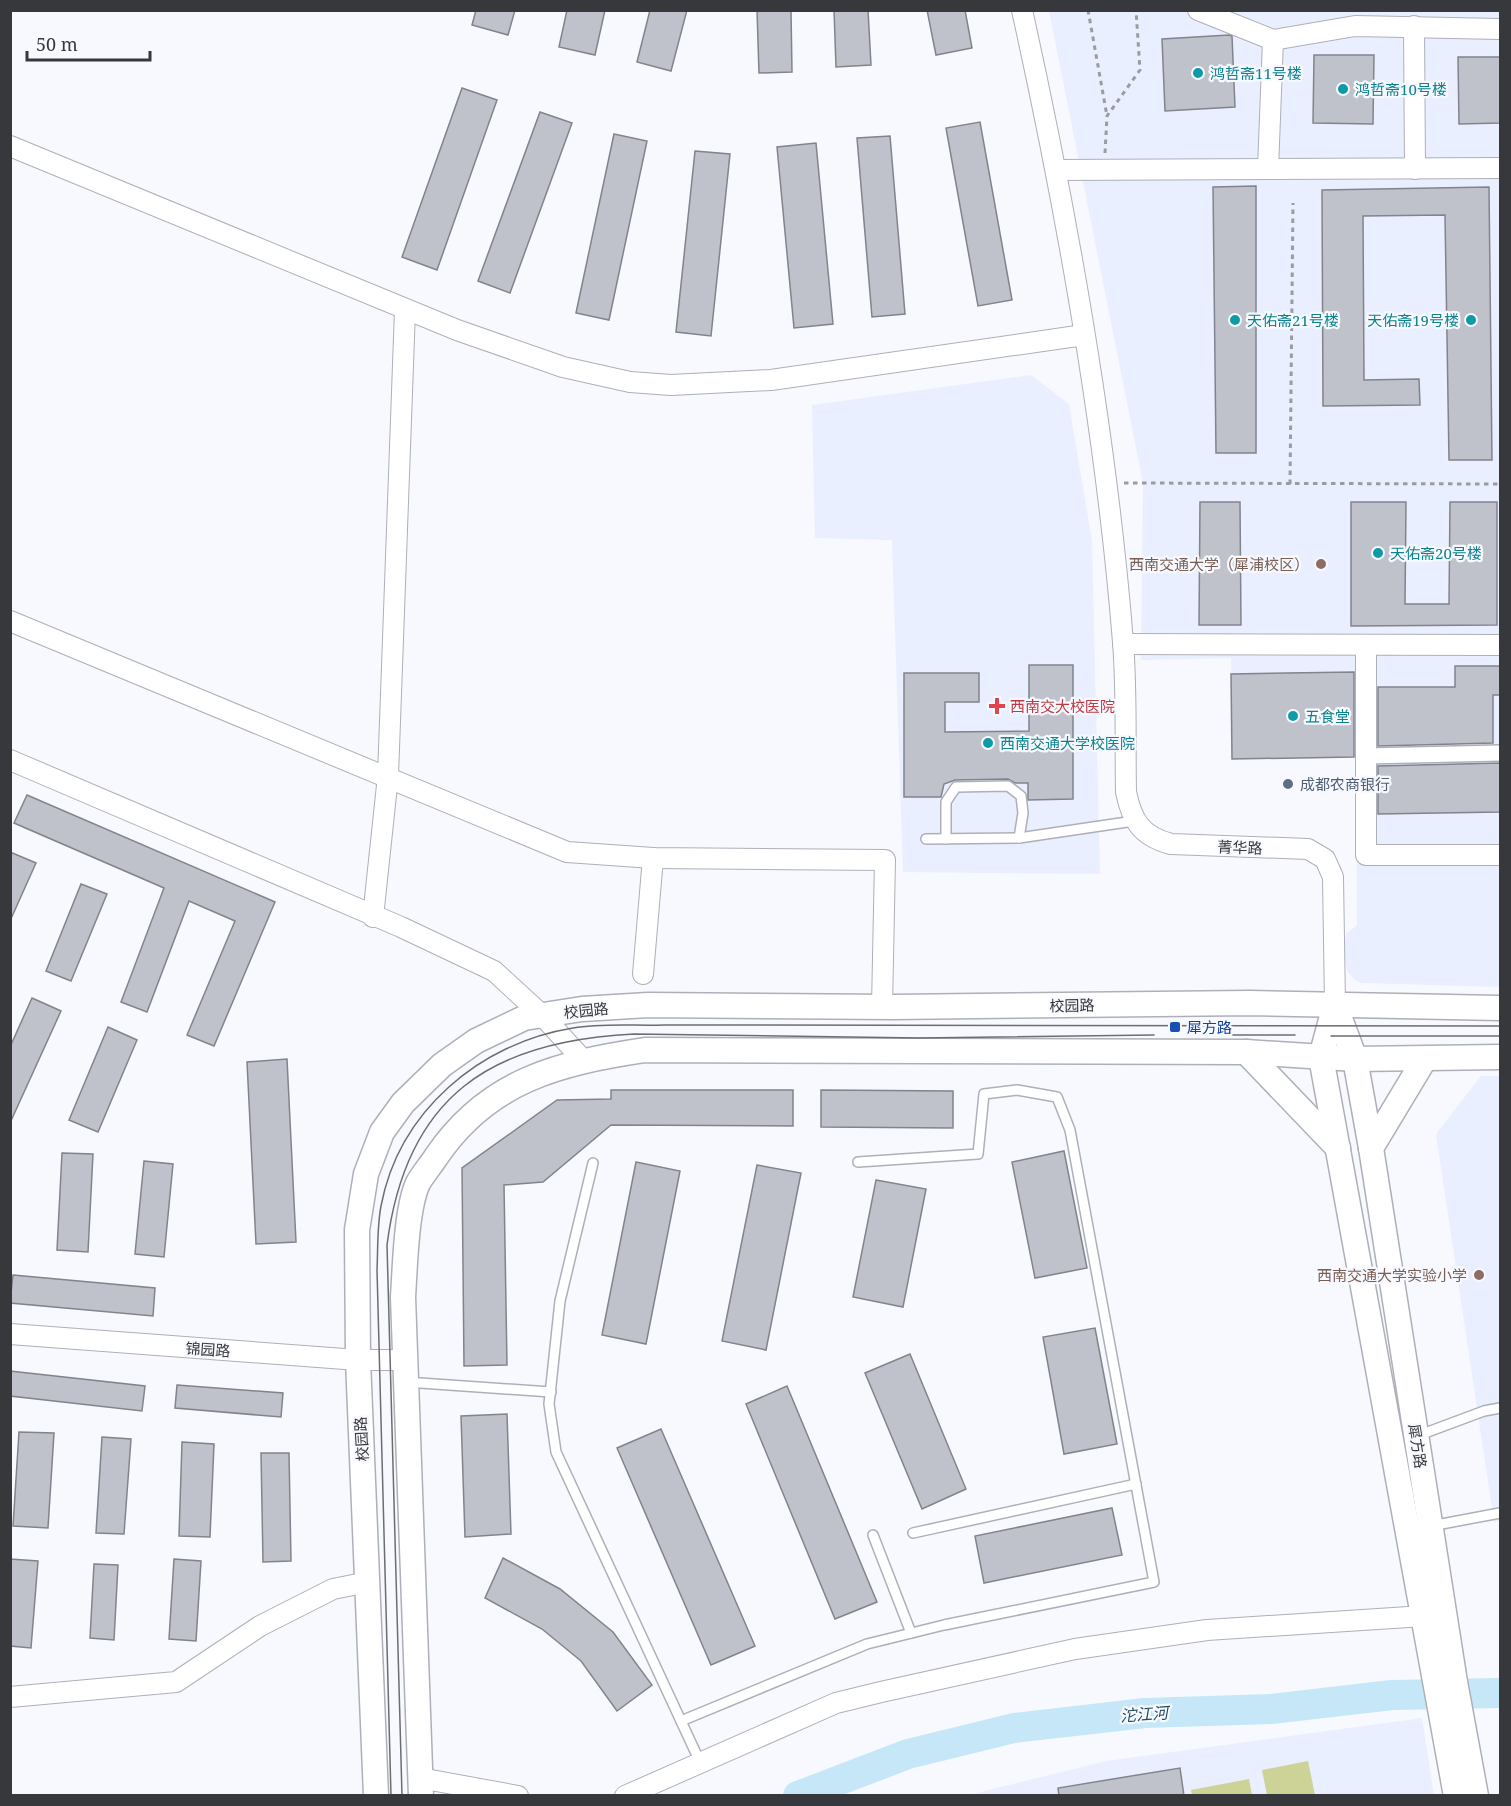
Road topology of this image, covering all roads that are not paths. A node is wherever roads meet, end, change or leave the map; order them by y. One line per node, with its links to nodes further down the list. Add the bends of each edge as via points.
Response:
1 (1022, 10): 10 (street)
2 (1198, 10): 5 (street)
3 (1414, 26): 4 (street); 5 (street, via 1354,26); 9 (street)
4 (1500, 28)
5 (1273, 40): 8 (street)
6 (10, 146): 11 (street)
7 (1500, 168): 9 (street)
8 (1268, 169): 9 (street); 10 (street)
9 (1415, 169)
10 (1057, 170): 12 (street)
11 (405, 310): 12 (street, via 563,367 630,382 671,385 771,380); 20 (street)
12 (1084, 335): 14 (street, via 1107,483)
13 (10, 621): 20 (street)
14 (1123, 644): 15 (street); 21 (street, via 1126,792)
15 (1366, 645): 16 (street); 18 (street)
16 (1500, 645)
17 (1500, 753): 18 (street)
18 (1367, 756): 25 (street, via 1366,855)
19 (10, 760): 27 (street)
20 (388, 776): 26 (street, via 567,852); 27 (street)
21 (1134, 821): 22 (lane); 29 (street, 菁华路, via 1171,844 1308,849 1325,859 1333,877)
22 (1019, 838): 24 (lane); 24 (lane, via 1023,813 1020,796 1008,786 998,786 956,787 946,802)
23 (926, 839): 24 (lane)
24 (946, 839)
25 (1500, 855)
26 (653, 858): 28 (street); 30 (street, via 885,860)
27 (374, 917): 32 (street, via 494,971)
28 (643, 974)
29 (1335, 1005): 30 (street, 校园路); 31 (street, 校园路); 34 (street, 犀方路); 36 (street, 犀方路)
30 (882, 1007): 32 (street, 校园路, via 648,1005)
31 (1500, 1008)
32 (542, 1015): 37 (street); 44 (street, 校园路, via 524,1018 476,1041 442,1065 403,1103 382,1132 366,1174 357,1230)
33 (1246, 1052): 34 (street); 37 (street, via 645,1050); 39 (street)
34 (1321, 1057): 36 (street); 39 (street, 犀方路)
35 (1500, 1057): 38 (street)
36 (1355, 1059): 38 (street); 40 (street, 犀方路)
37 (583, 1060): 45 (street, via 536,1074 494,1096 450,1137 418,1184 406,1244)
38 (1424, 1060): 40 (street)
39 (1338, 1148): 55 (street, 犀方路)
40 (1371, 1148): 48 (street, 犀方路)
41 (858, 1162): 49 (lane, via 978,1154 984,1094 1017,1090 1057,1097 1070,1130)
42 (593, 1163): 46 (lane, via 560,1301)
43 (10, 1334): 44 (street, 锦园路)
44 (358, 1360): 45 (street, 锦园路); 54 (street, 校园路)
45 (406, 1371): 46 (lane); 62 (street)
46 (550, 1392): 59 (lane, via 556,1452)
47 (1500, 1408): 48 (lane)
48 (1417, 1436): 51 (street, 犀方路)
49 (1136, 1484): 52 (lane); 56 (lane, via 1154,1582)
50 (1500, 1513): 51 (lane)
51 (1431, 1526): 57 (street, 犀方路)
52 (913, 1533)
53 (873, 1535): 56 (lane)
54 (368, 1582): 58 (street, via 333,1589 260,1626 177,1682); 63 (street, 校园路)
55 (1424, 1616): 57 (street, 犀方路); 61 (street, via 1207,1630 1075,1649 836,1703)
56 (911, 1633): 59 (lane, via 867,1644)
57 (1446, 1683): 60 (street, 犀方路)
58 (10, 1697)
59 (681, 1721): 61 (lane)
60 (1455, 1731): 66 (street, 犀方路); 67 (street, 犀方路)
61 (700, 1762): 65 (street)
62 (420, 1787): 64 (street)
63 (376, 1796)
64 (518, 1796)
65 (625, 1796)
66 (1456, 1796)
67 (1476, 1796)

